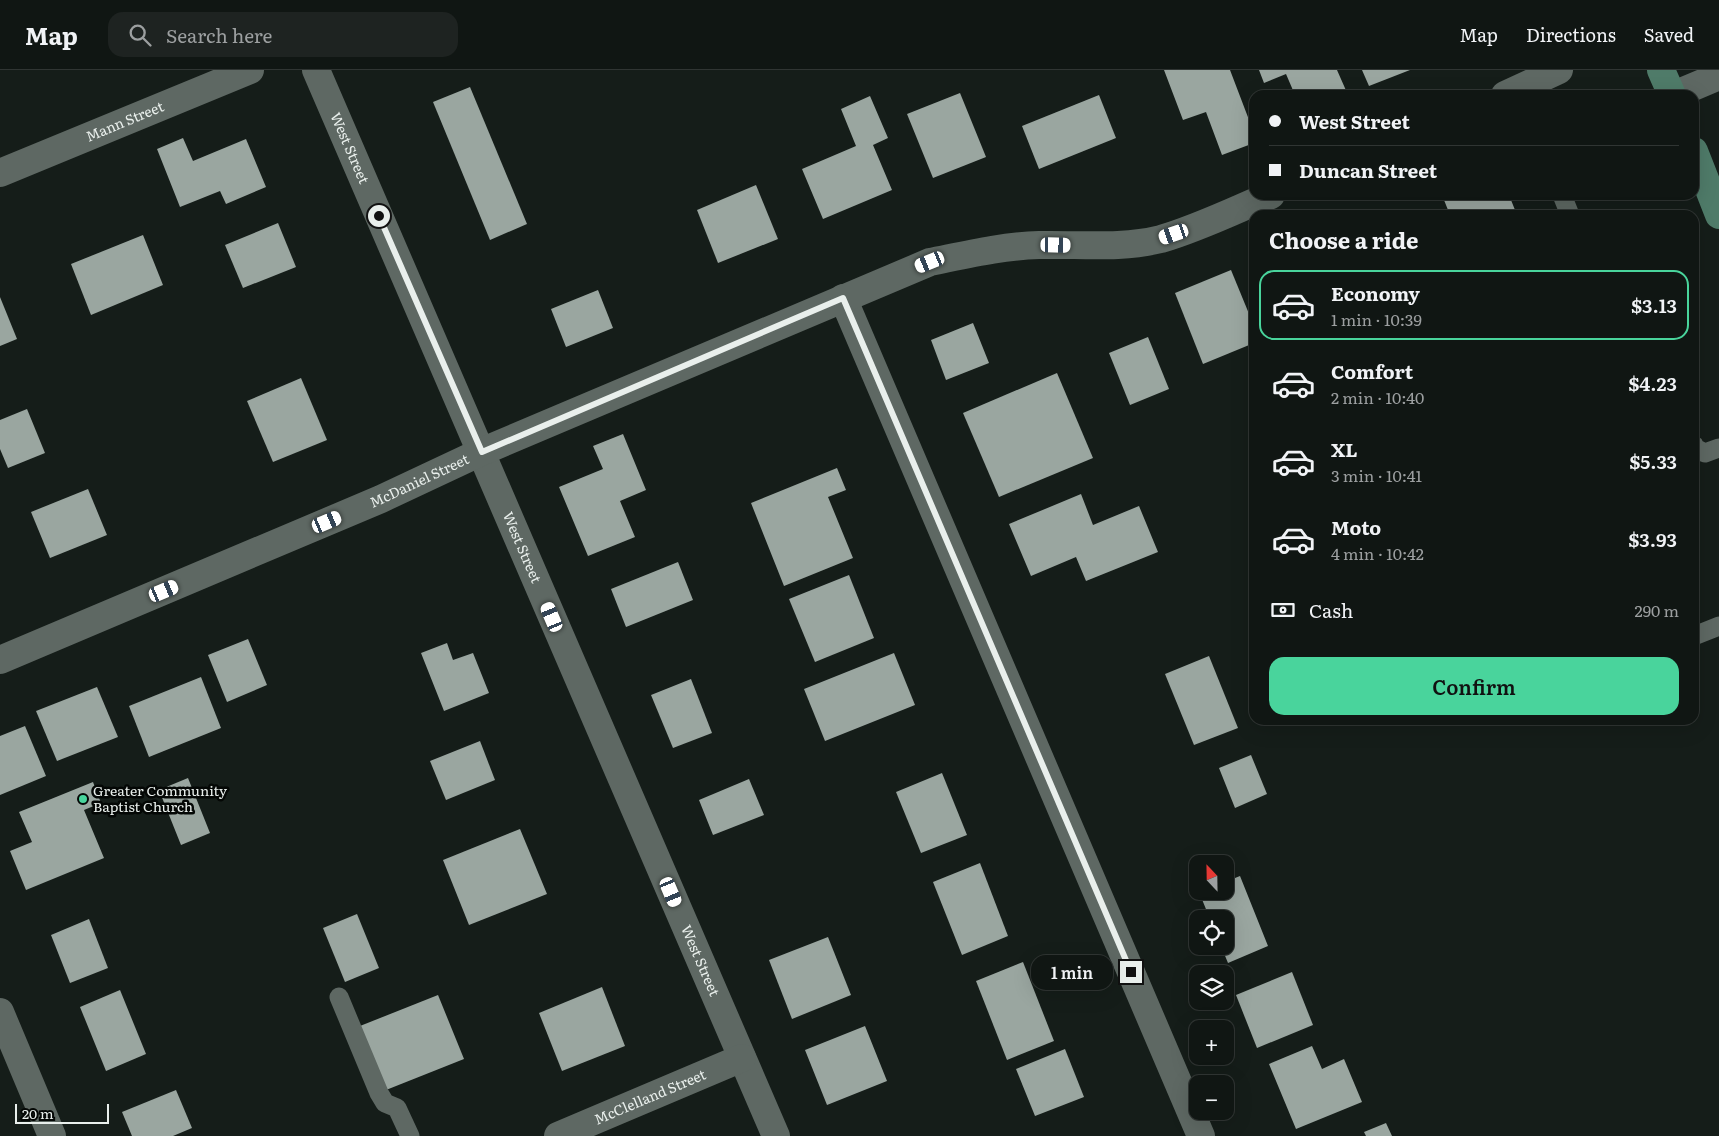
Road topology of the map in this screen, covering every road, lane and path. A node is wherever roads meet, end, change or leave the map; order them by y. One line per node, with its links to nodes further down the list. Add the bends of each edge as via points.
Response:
1 (250, 70): 10 (street, Mann Street)
2 (316, 70): 16 (street, West Street)
3 (1559, 70): 6 (street)
4 (1661, 70): 7 (main road)
5 (1719, 76): 8 (street)
6 (1521, 90)
7 (1671, 90)
8 (1685, 90)
9 (1699, 164): 12 (main road)
10 (0, 173)
11 (1259, 200): 13 (street, McDaniel Street, via 1160,239 1110,246 1038,245 982,251 930,262)
12 (1719, 215)
13 (843, 298): 16 (street, McDaniel Street); 27 (street)
14 (1719, 448): 15 (lane, via 1705,453)
15 (1699, 450)
16 (482, 452): 19 (street, McDaniel Street, via 382,499); 22 (street, West Street)
17 (1719, 626): 18 (lane)
18 (1699, 634)
19 (0, 660)
20 (339, 997): 24 (lane, via 379,1093 385,1103 397,1108)
21 (0, 1012): 23 (street)
22 (742, 1058): 25 (street, McClelland Street); 26 (street, West Street)
23 (52, 1136)
24 (410, 1136)
25 (558, 1136)
26 (776, 1136)
27 (1201, 1136)

